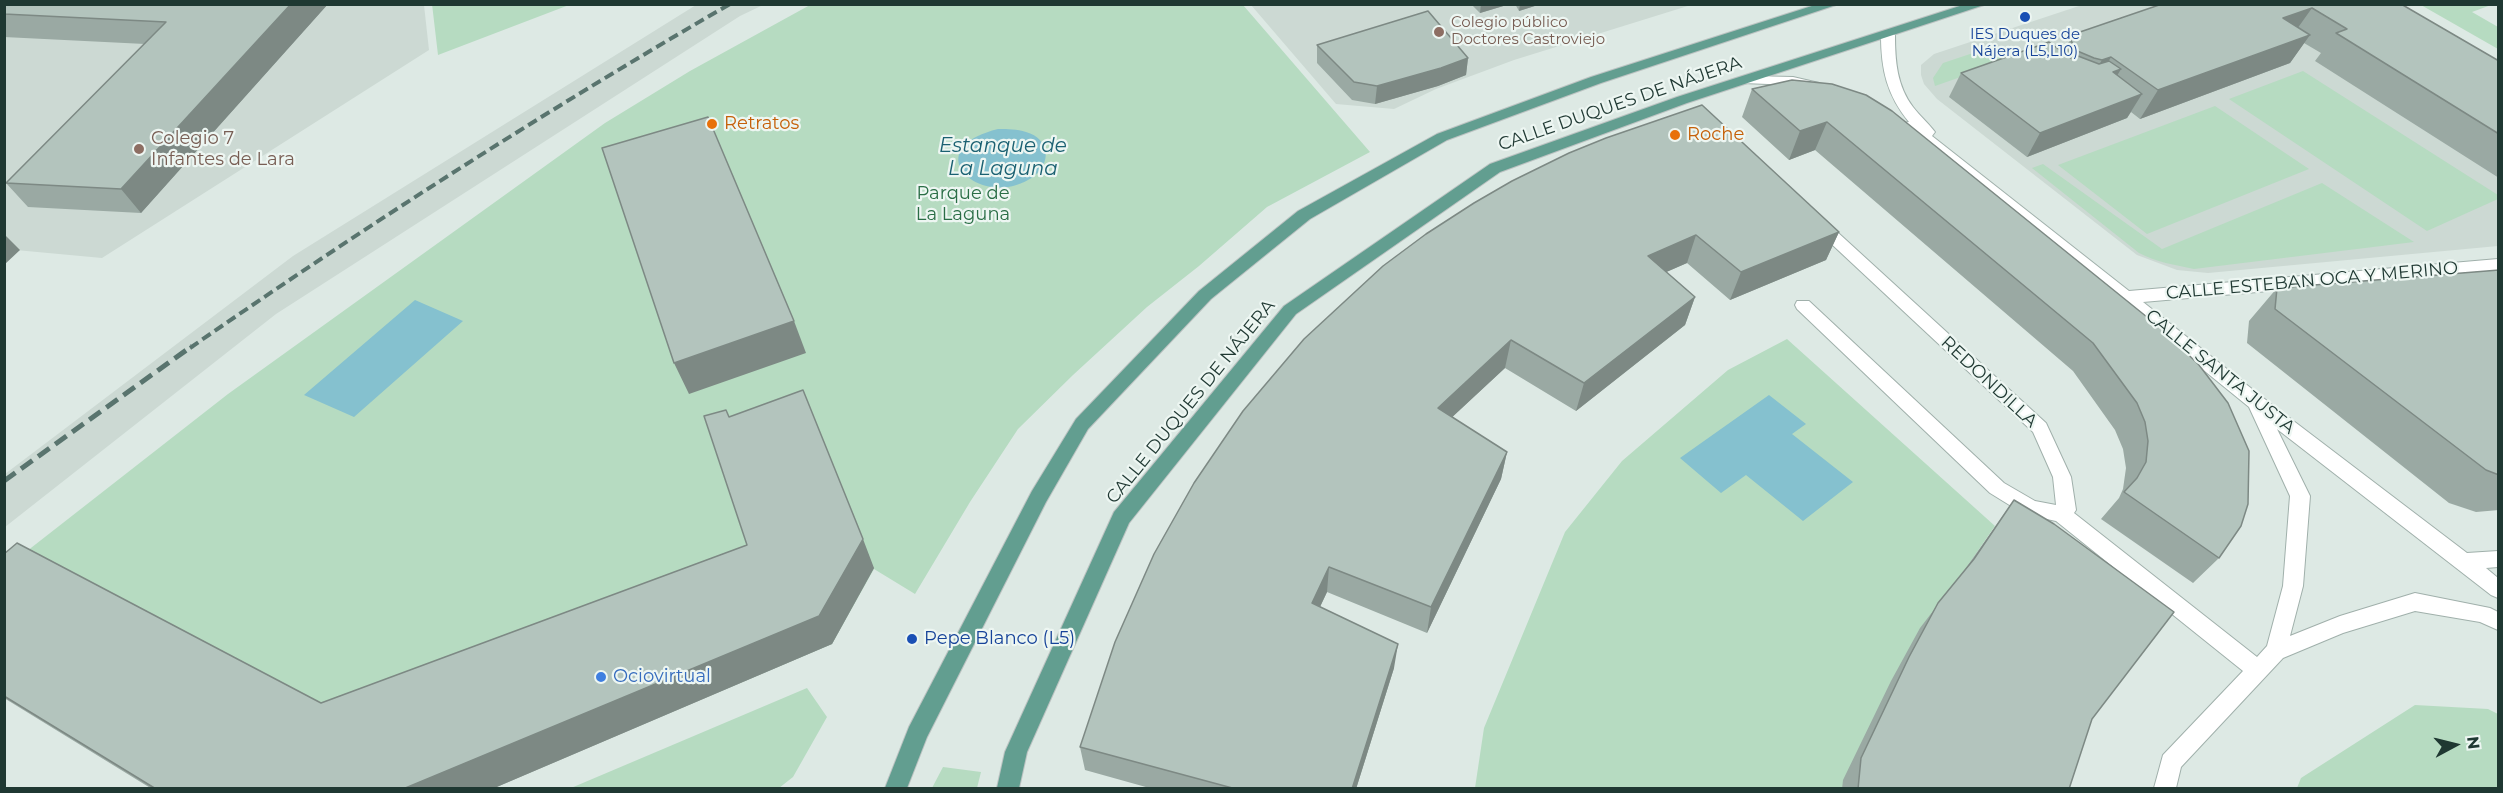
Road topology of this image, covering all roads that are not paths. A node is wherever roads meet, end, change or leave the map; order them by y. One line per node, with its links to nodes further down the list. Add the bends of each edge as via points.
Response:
1 (1833, 4): 20 (main road, CALLE DUQUES DE NÁJERA, via 1596,80 1443,137 1304,214 1205,295 1082,424 1039,497 917,734)
2 (1981, 4): 3 (main road, CALLE DUQUES DE NÁJERA)
3 (1888, 35): 4 (main road, CALLE DUQUES DE NÁJERA); 7 (street, CALLE SANTA JUSTA, via 1887,66 1898,100)
4 (1748, 80): 5 (street, via 1793,81); 21 (main road, CALLE DUQUES DE NÁJERA, via 1495,168 1290,310 1121,518 1016,752)
5 (1830, 90)
6 (1897, 119): 7 (street, CALLE SANTA JUSTA)
7 (1944, 151): 10 (street, CALLE SANTA JUSTA)
8 (1802, 210): 13 (street, REDONDILLA, via 2040,428 2062,477 2066,510)
9 (2499, 265): 10 (street, CALLE ESTEBAN OCA Y MERINO)
10 (2126, 297): 12 (street, CALLE SANTA JUSTA)
11 (1803, 305): 13 (street, via 1997,488 2031,508)
12 (2256, 402): 15 (street, CALLE SANTA JUSTA); 18 (street, via 2300,496 2293,585)
13 (2061, 514): 19 (street)
14 (2499, 559): 15 (street)
15 (2465, 562): 16 (street, CALLE SANTA JUSTA)
16 (2499, 589)
17 (2499, 621): 18 (street, via 2483,614 2415,602 2340,625)
18 (2276, 651): 19 (street)
19 (2259, 671): 22 (street, via 2171,762)
20 (896, 789)
21 (1008, 789)
22 (2165, 789)

